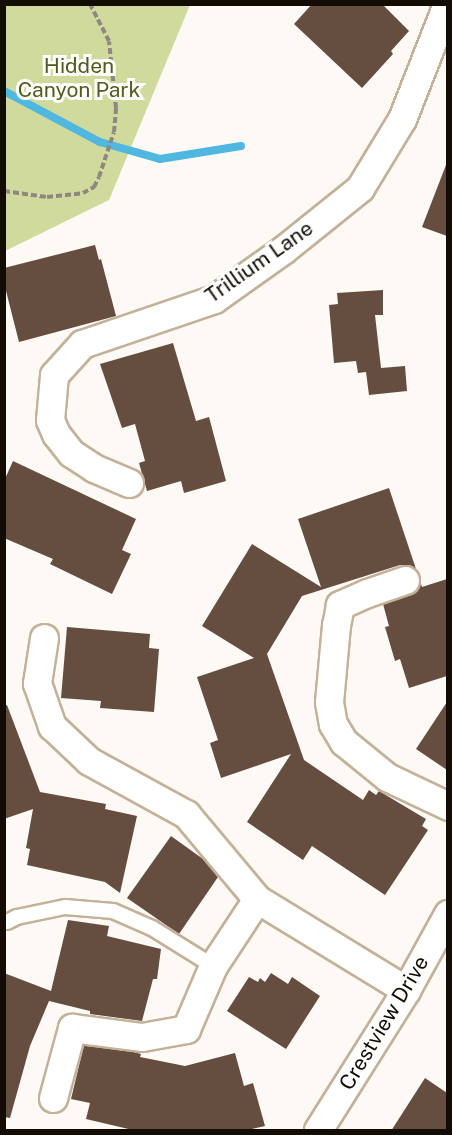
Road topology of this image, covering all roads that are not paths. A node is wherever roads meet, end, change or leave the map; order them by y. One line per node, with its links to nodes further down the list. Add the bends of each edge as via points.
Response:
1 (440, 8): 2 (street, Trillium Lane, via 402,119 360,188 214,299 82,344 54,375 50,420 56,434 71,453)
2 (129, 483)
3 (405, 580): 5 (street, via 340,605 329,702 333,724 344,742 387,777)
4 (44, 638): 6 (street, via 37,683 52,726 89,760 186,814)
5 (447, 806)
6 (257, 899): 9 (street); 10 (street)
7 (447, 914): 10 (street, Crestview Drive)
8 (7, 922): 9 (lane, via 65,907 113,911 152,928)
9 (213, 966): 11 (street, via 186,1029 142,1037 72,1028)
10 (406, 990): 12 (street, Crestview Drive)
11 (53, 1098)
12 (318, 1131)

